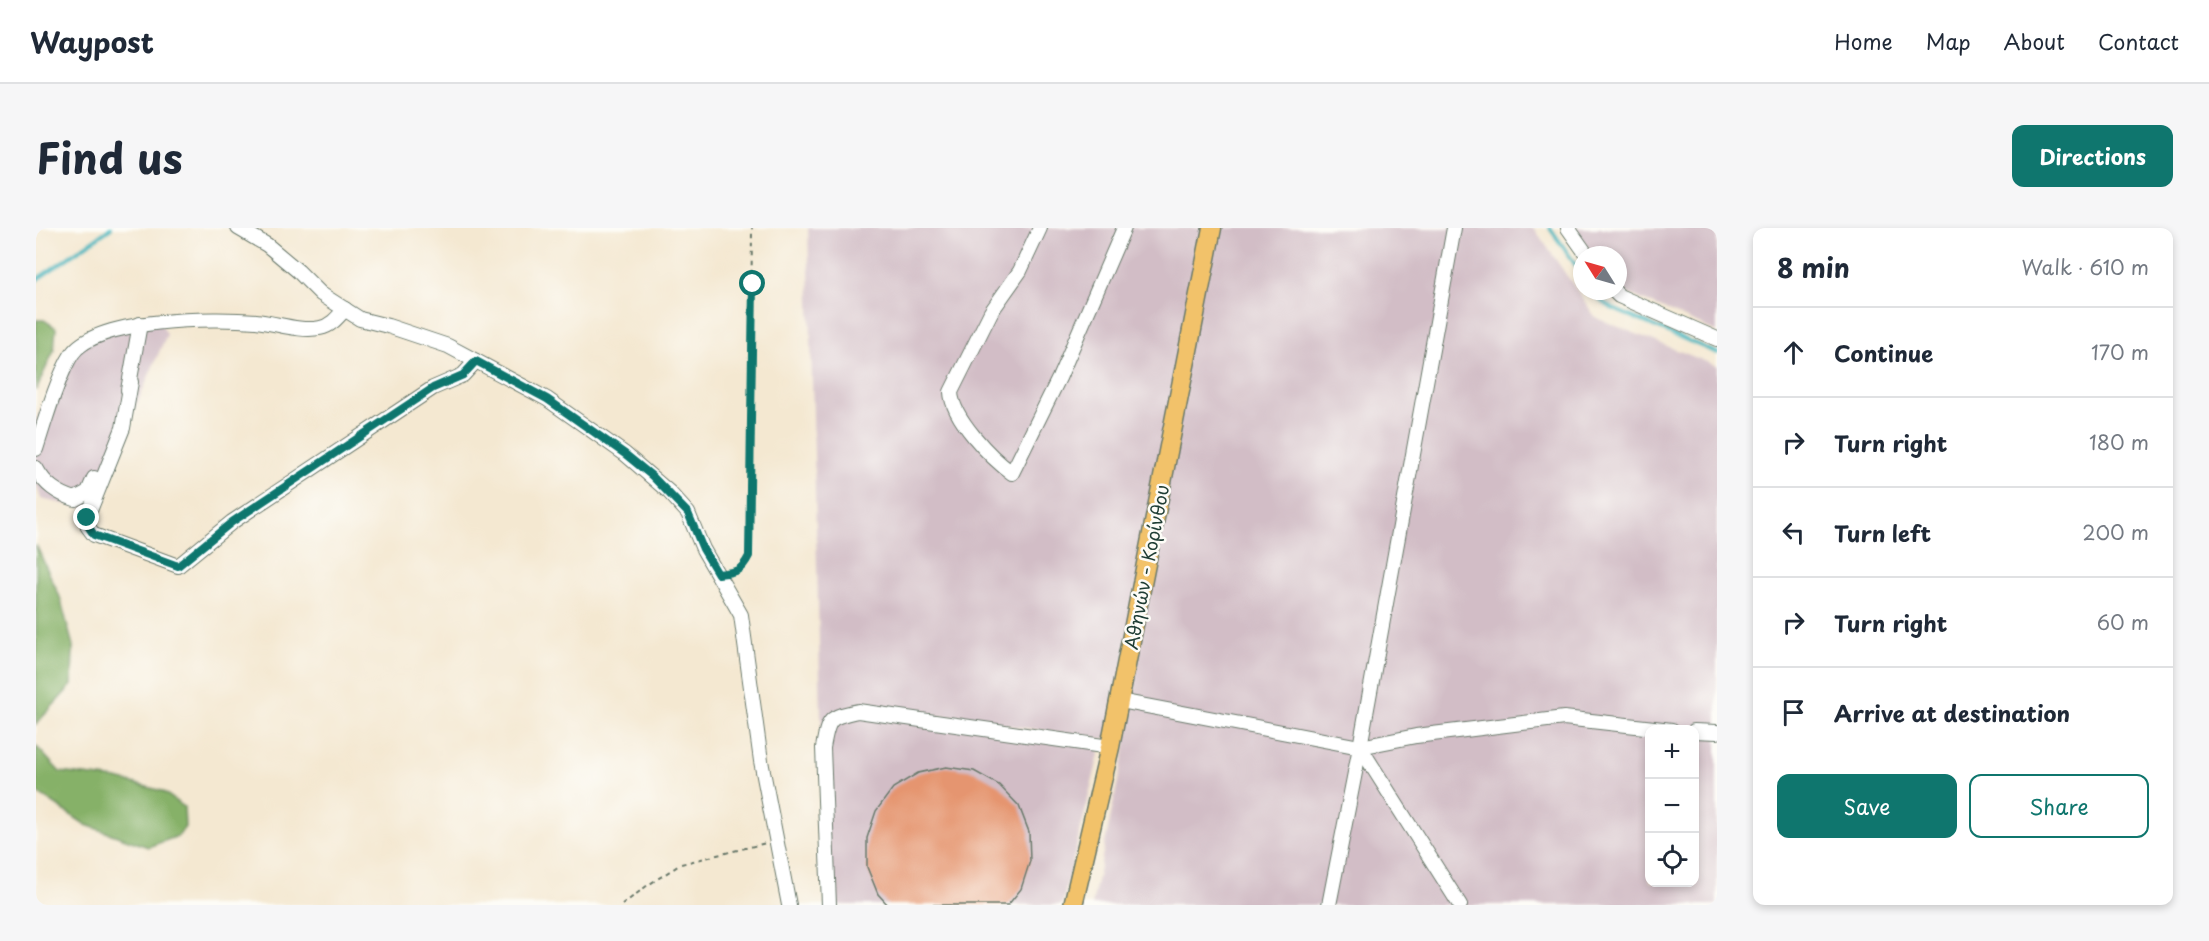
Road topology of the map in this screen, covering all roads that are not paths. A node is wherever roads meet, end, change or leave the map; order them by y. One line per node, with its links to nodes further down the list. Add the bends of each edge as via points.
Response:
1 (238, 228): 9 (street, via 273,249 321,294)
2 (1040, 228): 3 (street, via 1020,271 991,312 951,392 954,406 976,439 1012,473 1059,378)
3 (1124, 228)
4 (1212, 228): 16 (main road, Αθηνών - Κορίνθου)
5 (1454, 228): 21 (street)
6 (1568, 228): 7 (street)
7 (1581, 246)
8 (1627, 300): 11 (street)
9 (345, 309): 10 (street, via 335,321 321,328 204,318); 12 (street, via 360,319 448,346)
10 (140, 324): 13 (street); 14 (street, via 108,333 72,353)
11 (1717, 339)
12 (476, 361): 13 (street, via 463,375 433,388 232,522 178,566 94,535 88,526 87,518 123,428); 22 (street, via 547,399 625,454 688,513 703,549 741,615 761,761)
13 (131, 382): 15 (street, via 88,492 75,499 60,494)
14 (36, 449)
15 (36, 468)
16 (1120, 701): 20 (main road, Αθηνών - Κορίνθου); 21 (street)
17 (1645, 726): 21 (street, via 1564,718 1416,736)
18 (1699, 731): 19 (street)
19 (1717, 732)
20 (1110, 747): 23 (street, via 858,711 831,720 823,748); 24 (main road, Αθηνών - Κορίνθου)
21 (1360, 747): 25 (street); 26 (street)
22 (789, 905)
23 (829, 905)
24 (1073, 905)
25 (1329, 905)
26 (1460, 905)

